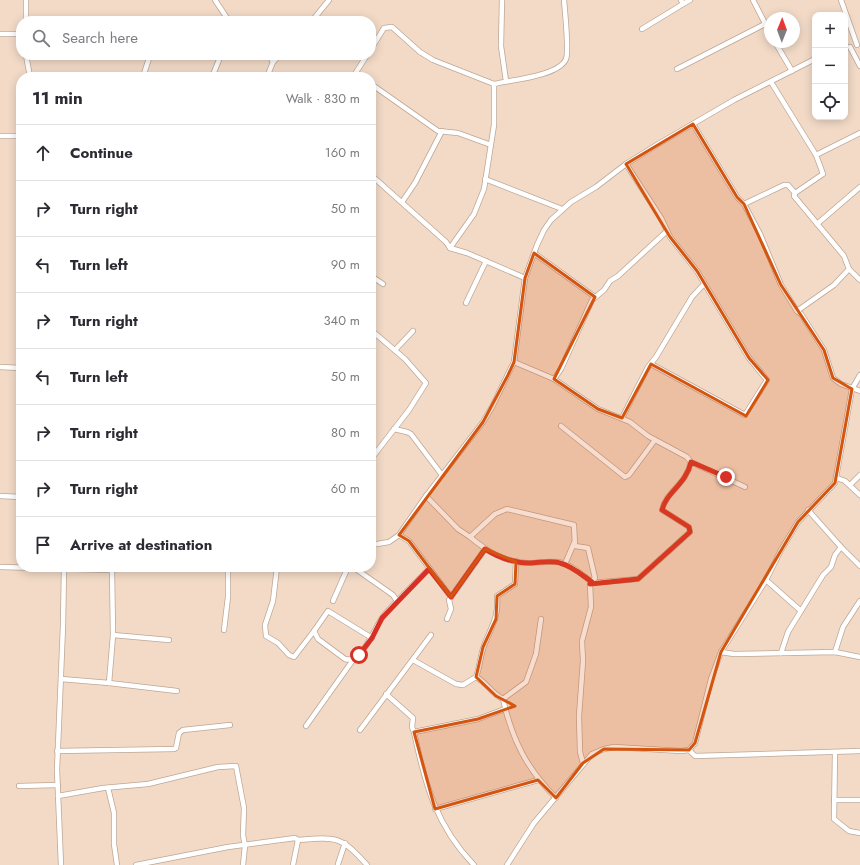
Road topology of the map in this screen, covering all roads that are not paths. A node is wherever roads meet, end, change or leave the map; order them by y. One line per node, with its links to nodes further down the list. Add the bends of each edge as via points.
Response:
1 (26, 0): 10 (street)
2 (215, 0): 11 (street)
3 (329, 0): 12 (street)
4 (502, 0): 36 (street, via 501,46)
5 (564, 0): 36 (street, via 567,58 560,67 545,74)
6 (690, 0): 9 (street)
7 (753, 0): 13 (street)
8 (841, 0): 19 (street)
9 (682, 2): 15 (street)
10 (26, 16)
11 (226, 16)
12 (316, 16)
13 (764, 22)
14 (764, 25): 29 (street)
15 (642, 29)
16 (0, 34): 17 (street)
17 (16, 34)
18 (376, 41): 38 (street, via 384,28 392,27 433,60)
19 (859, 45): 20 (street)
20 (850, 47): 28 (street)
21 (778, 48): 30 (street)
22 (27, 60): 31 (street)
23 (148, 60): 32 (street)
24 (219, 60): 33 (street)
25 (364, 60): 35 (street)
26 (812, 61): 30 (street)
27 (273, 62): 34 (street)
28 (860, 66)
29 (677, 69)
30 (792, 71): 37 (street)
31 (29, 72)
32 (145, 72)
33 (214, 72)
34 (268, 72)
35 (356, 72)
36 (506, 81): 38 (street)
37 (771, 82): 40 (street); 46 (street)
38 (494, 84): 45 (street, via 494,125)
39 (376, 88): 41 (street)
40 (693, 124): 47 (street); 53 (street, via 737,197)
41 (442, 132): 45 (street, via 458,133); 52 (street)
42 (860, 133): 46 (street)
43 (0, 136): 44 (street)
44 (16, 136)
45 (491, 145): 49 (street, via 488,174)
46 (816, 156): 51 (street, via 823,174)
47 (626, 164): 54 (street); 56 (street)
48 (376, 179): 52 (street)
49 (485, 179): 54 (street); 57 (street, via 484,189 474,214)
50 (860, 187): 55 (street)
51 (794, 193): 53 (street, via 788,185 784,185); 55 (street, via 795,198)
52 (402, 202): 57 (street)
53 (744, 204): 68 (street, via 760,234 781,285)
54 (562, 209): 58 (street, via 544,230)
55 (817, 224): 60 (street, via 844,256)
56 (667, 231): 65 (street); 66 (street)
57 (450, 248): 59 (street)
58 (534, 252): 61 (street); 66 (street)
59 (486, 261): 61 (street); 67 (street)
60 (849, 269): 63 (street); 68 (street, via 834,285)
61 (525, 278): 72 (street)
62 (376, 279): 64 (street)
63 (860, 280)
64 (384, 284)
65 (704, 284): 73 (street, via 692,297); 73 (street, via 749,358 767,379 746,415)
66 (595, 297): 77 (street)
67 (466, 302)
68 (797, 311): 78 (street, via 824,350 833,378)
69 (413, 332): 71 (street)
70 (376, 334): 71 (street)
71 (395, 350): 82 (street, via 426,383)
72 (514, 362): 77 (street); 86 (street, via 483,422)
73 (651, 364): 80 (street, via 639,381)
74 (0, 367): 75 (street)
75 (16, 368)
76 (860, 375): 78 (street)
77 (554, 379): 80 (street, via 598,409)
78 (852, 389): 79 (street); 88 (street)
79 (860, 391)
80 (622, 418): 83 (street)
81 (561, 426): 83 (street, via 625,477)
82 (394, 429): 84 (street); 86 (street, via 411,434)
83 (655, 440): 85 (street, via 687,457)
84 (376, 452)
85 (691, 462): 90 (street); 115 (street, via 689,473 666,500 662,510 689,527 690,532 638,579)
86 (442, 475): 93 (street)
87 (860, 475): 89 (street)
88 (836, 478): 89 (street); 95 (street, via 832,487)
89 (850, 484): 91 (street)
90 (745, 487)
91 (860, 495)
92 (0, 496): 94 (street)
93 (426, 496): 96 (street); 97 (street, via 458,529)
94 (16, 497)
95 (808, 510): 100 (street); 114 (street, via 781,550)
96 (399, 535): 99 (street, via 389,542); 107 (street, via 409,541)
97 (470, 536): 98 (street, via 495,514 511,509 574,525); 101 (street)
98 (574, 543): 103 (street); 115 (street, via 575,546 588,548 595,578)
99 (376, 544)
100 (840, 547): 104 (street); 120 (street, via 831,567 823,575)
101 (485, 549): 102 (street, via 494,555); 116 (street)
102 (516, 561): 103 (street); 135 (street, via 515,584 497,596 496,619 484,647)
103 (565, 564): 115 (street)
104 (860, 566)
105 (0, 567): 106 (street)
106 (16, 568)
107 (429, 569): 116 (street); 118 (street)
108 (64, 572): 136 (street)
109 (112, 572): 126 (street)
110 (228, 572): 123 (street)
111 (276, 572): 124 (street, via 273,601 265,625 266,636 278,643 289,656 294,656)
112 (346, 572): 117 (street)
113 (360, 572): 118 (street)
114 (766, 580): 120 (street); 129 (street)
115 (591, 583): 150 (street, via 591,607 582,641 579,716 580,752)
116 (451, 597): 121 (street, via 451,609)
117 (333, 601)
118 (397, 601): 127 (street, via 382,618)
119 (860, 601): 130 (street, via 844,627)
120 (801, 611): 131 (street, via 788,632)
121 (447, 619)
122 (541, 619): 140 (street, via 536,654 526,682)
123 (224, 630)
124 (314, 631): 127 (street, via 328,611); 133 (street, via 318,639 345,659)
125 (431, 635): 134 (street)
126 (113, 636): 128 (street); 137 (street)
127 (372, 638): 133 (street)
128 (169, 640)
129 (721, 652): 131 (street); 146 (street, via 711,678 695,743)
130 (834, 652): 131 (street); 132 (street)
131 (781, 653)
132 (860, 657)
133 (353, 660): 143 (street)
134 (413, 660): 135 (street, via 456,684 463,685); 139 (street)
135 (476, 677): 140 (street, via 484,681 496,696)
136 (61, 679): 137 (street); 147 (street)
137 (109, 683): 138 (street)
138 (177, 691)
139 (386, 694): 144 (street); 145 (street, via 413,718)
140 (503, 700): 141 (street)
141 (505, 709): 145 (street, via 478,719); 151 (street, via 521,751)
142 (230, 725): 147 (street, via 183,730 179,732 174,749)
143 (306, 726)
144 (360, 730)
145 (414, 732): 159 (street)
146 (689, 750): 148 (street, via 695,756); 150 (street, via 614,747 592,754)
147 (57, 751): 152 (street)
148 (835, 752): 149 (street); 157 (street)
149 (860, 752)
150 (583, 763): 156 (street)
151 (538, 780): 156 (street); 159 (street)
152 (58, 785): 153 (street); 155 (street)
153 (19, 786)
154 (108, 788): 155 (street); 163 (street, via 148,784 218,767 236,766 244,808); 166 (street, via 114,813 114,844)
155 (58, 796): 165 (street)
156 (556, 798): 172 (street, via 534,822)
157 (834, 800): 158 (street); 160 (street, via 835,822 852,833)
158 (860, 800)
159 (435, 809): 171 (street, via 450,836)
160 (860, 833)
161 (298, 840): 162 (street, via 331,838); 163 (street, via 295,838); 169 (street)
162 (345, 843): 164 (street); 170 (street)
163 (245, 846): 167 (street); 168 (street)
164 (338, 864)
165 (61, 865)
166 (118, 865)
167 (136, 865)
168 (243, 865)
169 (293, 865)
170 (367, 865)
171 (474, 865)
172 (507, 865)

